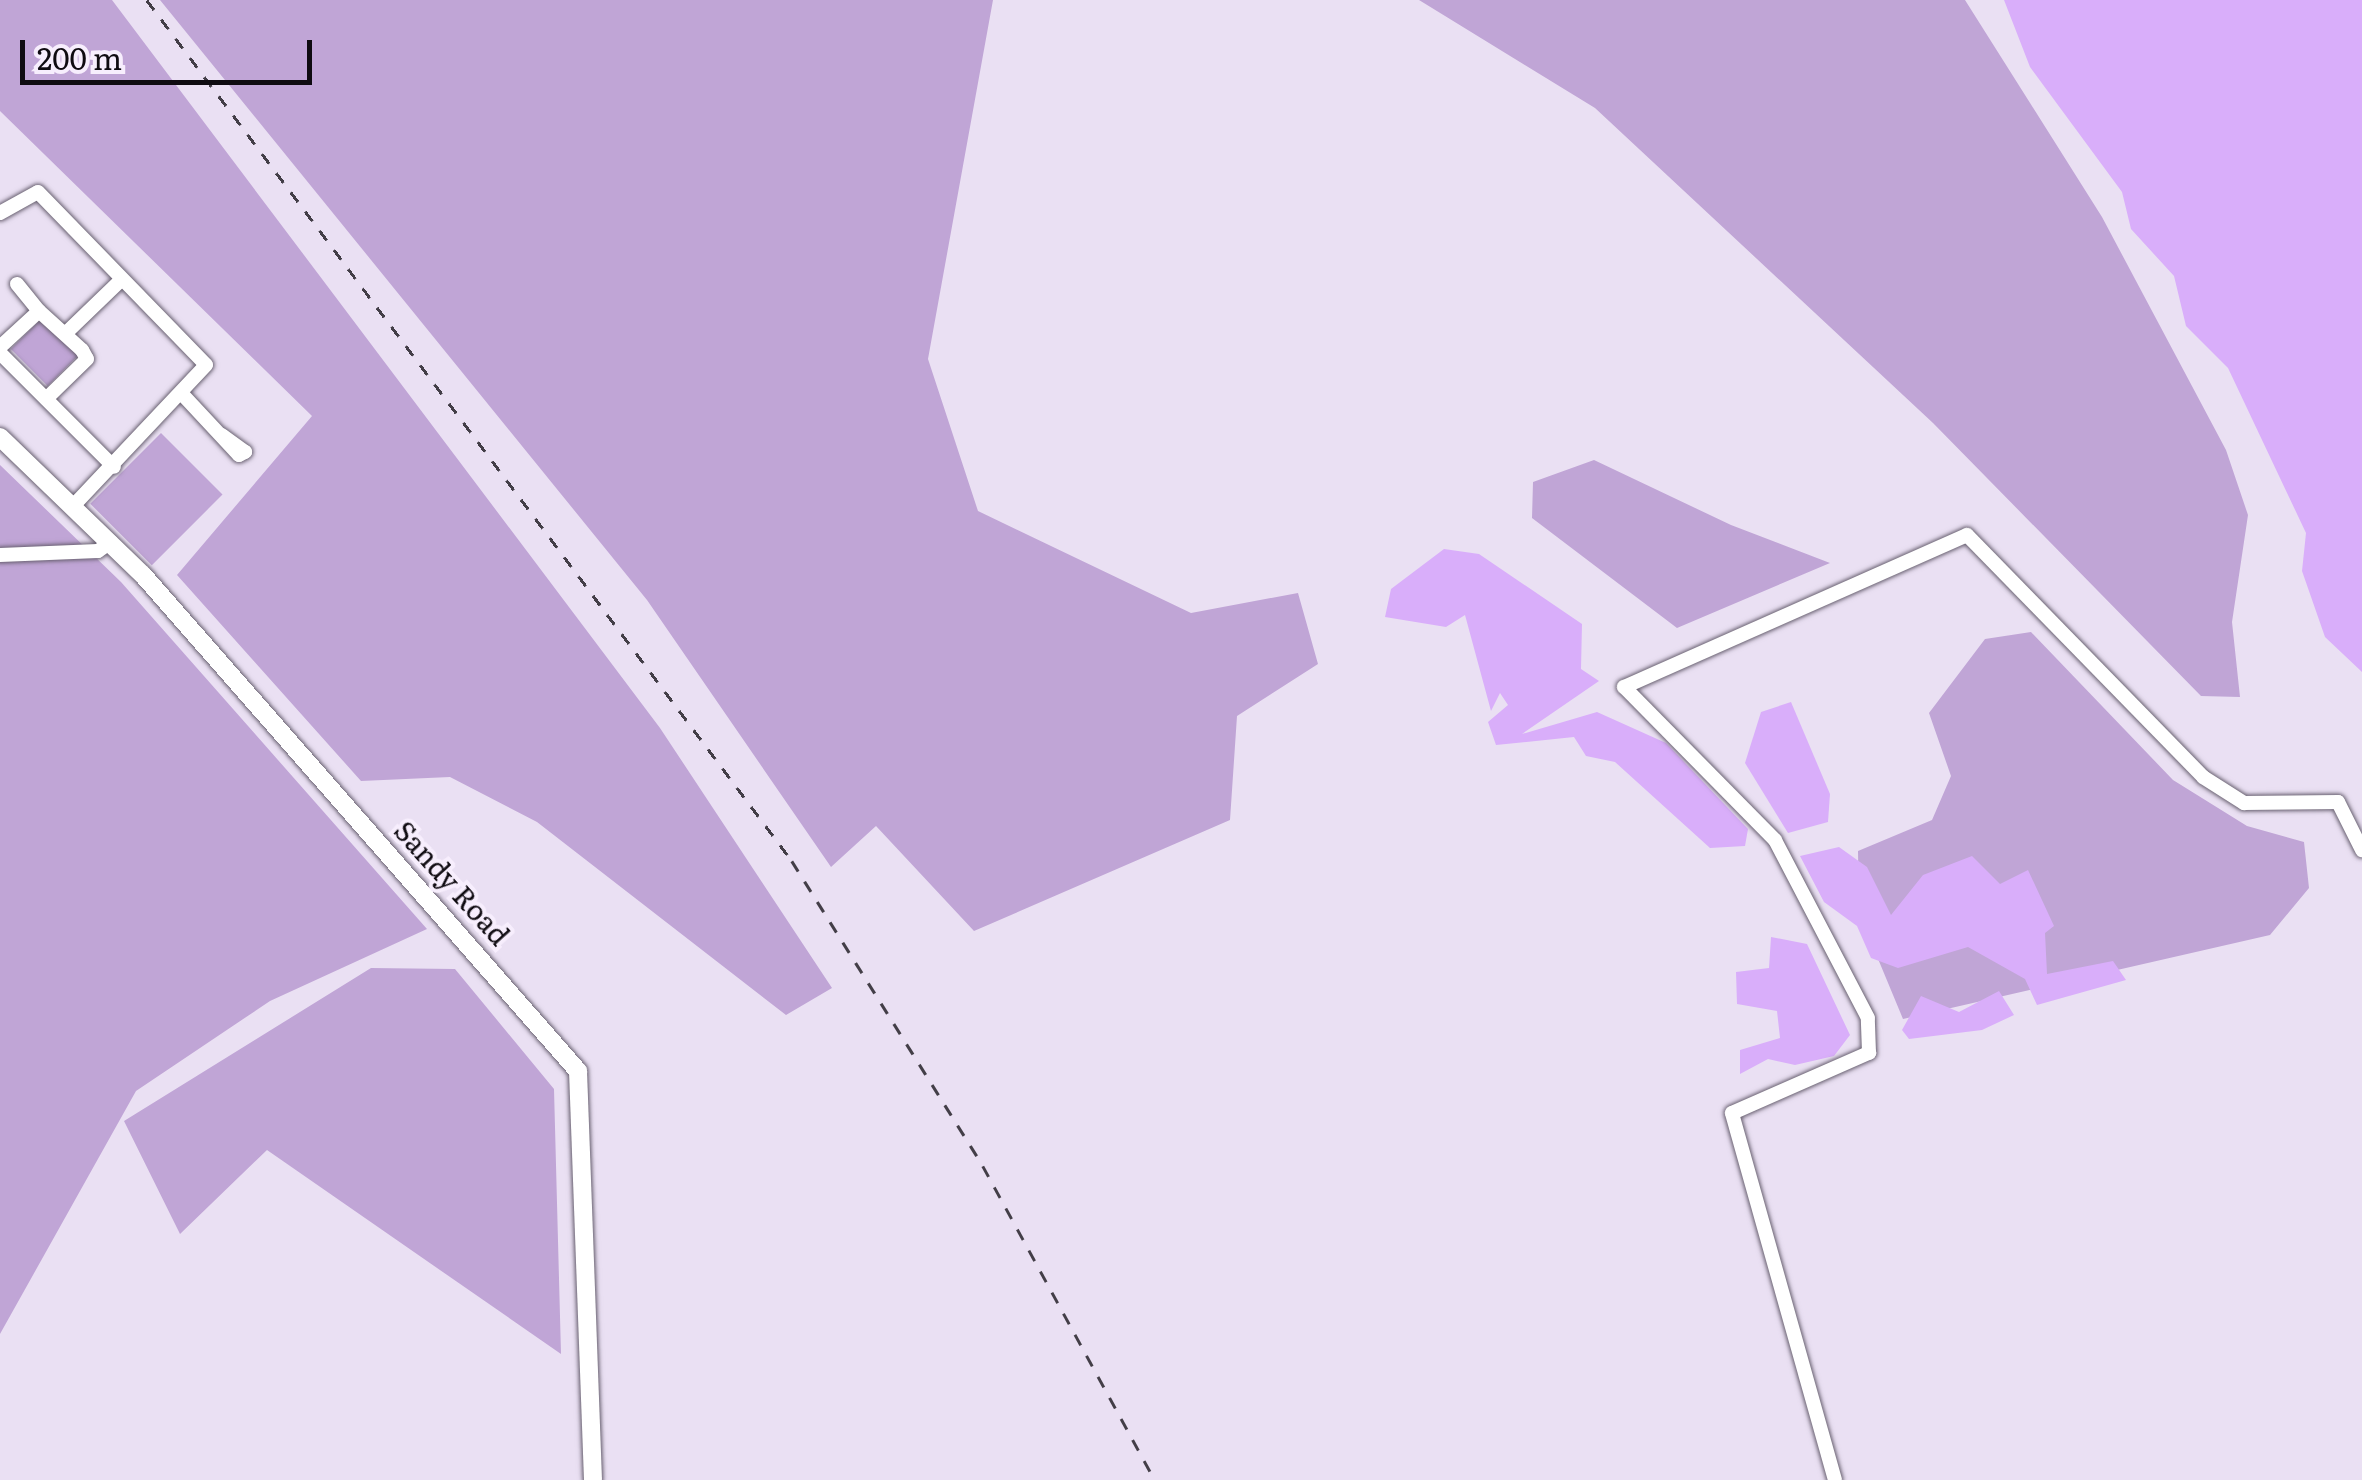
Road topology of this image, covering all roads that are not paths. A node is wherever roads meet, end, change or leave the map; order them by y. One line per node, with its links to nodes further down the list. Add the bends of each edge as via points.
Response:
1 (1, 210): 2 (street, via 38,192)
2 (118, 283): 5 (street); 7 (street, via 206,365)
3 (18, 284): 4 (street)
4 (39, 311): 5 (street); 6 (street)
5 (66, 334): 8 (street, via 87,360)
6 (0, 350): 8 (street)
7 (183, 395): 9 (street); 11 (street)
8 (46, 399): 11 (street)
9 (222, 435)
10 (0, 437): 12 (main road, Sandy Road)
11 (114, 466): 12 (street)
12 (72, 507): 13 (main road, Sandy Road)
13 (110, 542): 14 (street, via 98,551); 16 (main road, Sandy Road, via 578,1071)
14 (0, 555)
15 (2362, 850): 17 (street, via 2338,802 2244,803 2203,777 1967,535 1624,686 1775,840 1868,1018 1869,1053 1732,1113)
16 (593, 1480)
17 (1835, 1480)

